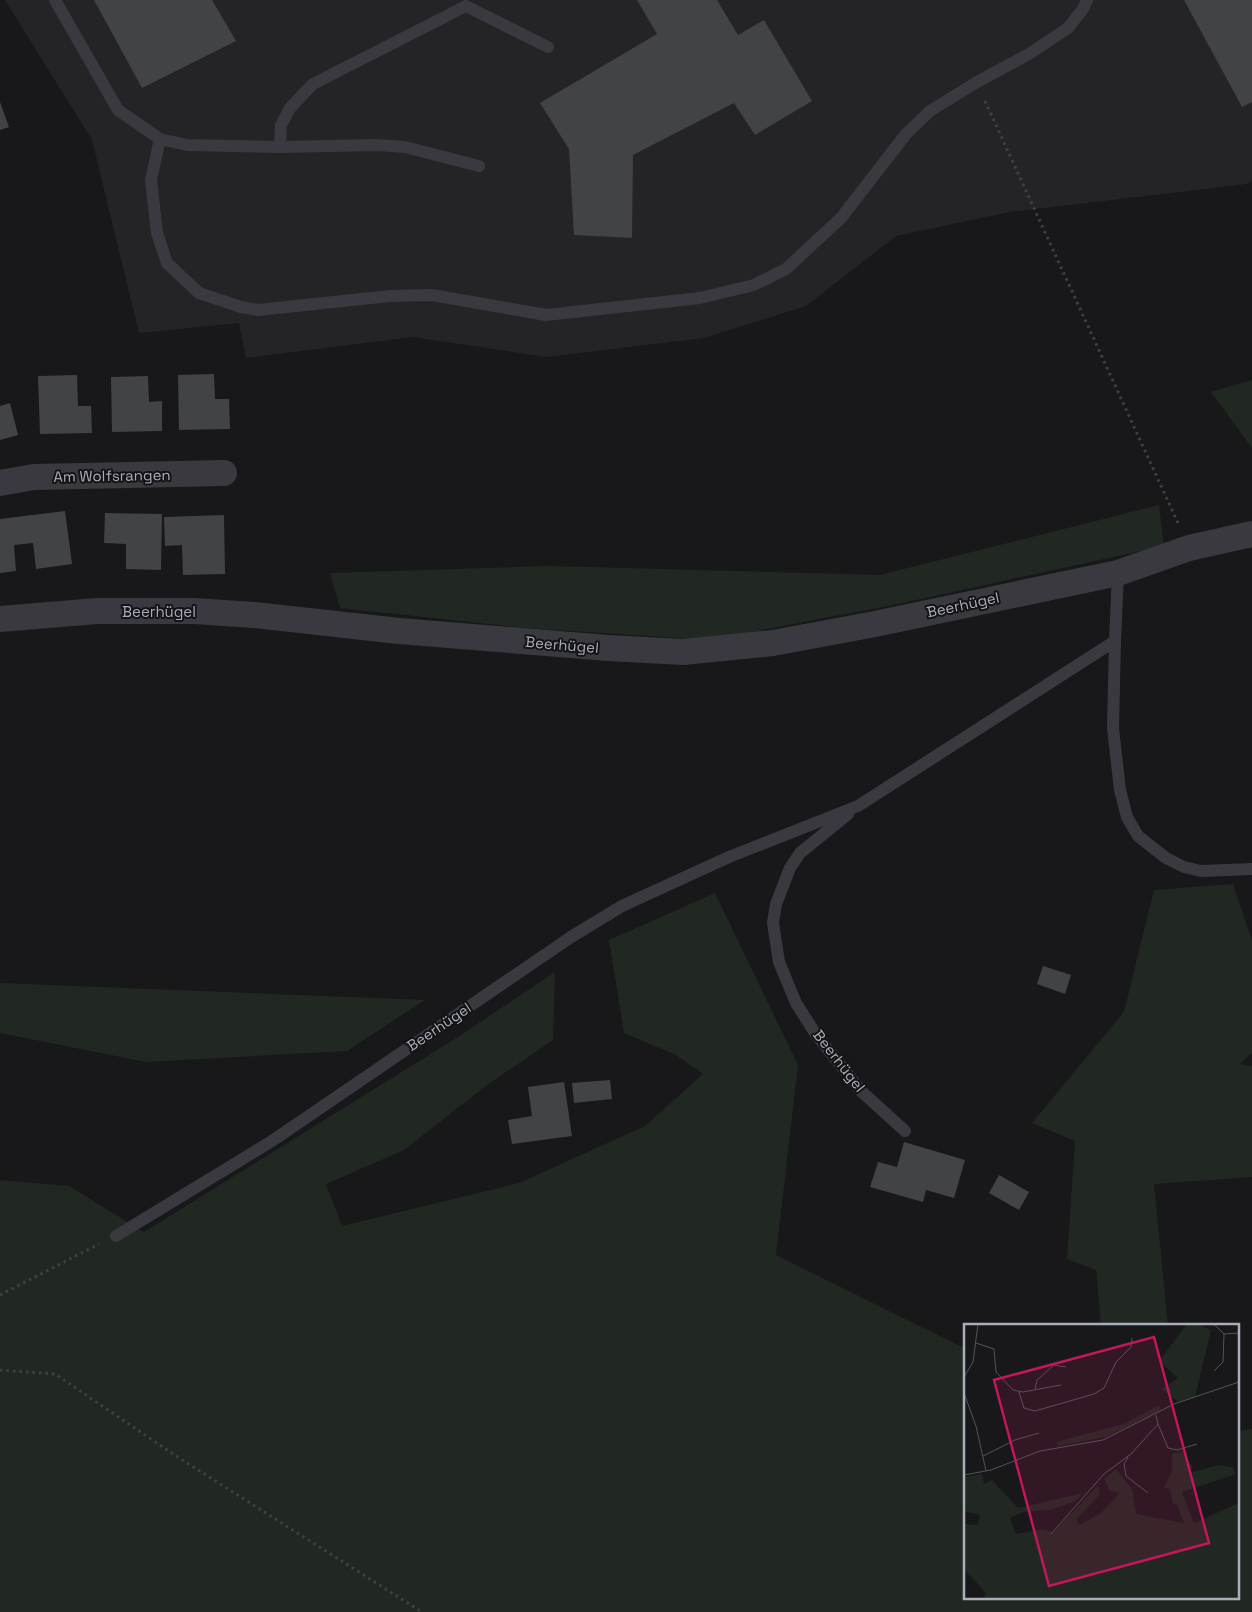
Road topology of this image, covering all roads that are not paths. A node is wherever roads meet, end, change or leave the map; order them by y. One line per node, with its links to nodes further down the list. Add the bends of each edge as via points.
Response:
1 (55, 0): 4 (lane, via 118,110)
2 (1087, 0): 4 (lane, via 1068,28 930,111 906,134 841,218 786,269 754,285 700,298 546,315 432,295 390,296 258,310 241,307 199,293 167,263 157,234 151,180)
3 (548, 47): 5 (lane, via 466,6 313,84 290,108 281,125)
4 (160, 139): 5 (lane, via 187,145)
5 (280, 147): 6 (lane, via 405,146)
6 (479, 166)
7 (224, 474): 8 (street, Am Wolfsrangen, via 34,477)
8 (0, 483)
9 (1252, 534): 10 (street, Beerhügel, via 1189,548)
10 (1118, 573): 11 (street, Beerhügel, via 773,643 683,652 588,647 194,611 97,611); 12 (lane)
11 (0, 619)
12 (1115, 641): 13 (lane, Beerhügel); 14 (lane, via 1113,728 1120,790 1127,817 1138,836 1166,858 1184,867 1201,871)
13 (858, 806): 15 (lane, Beerhügel, via 800,852 776,904 773,922 779,962 801,1010 861,1091); 16 (lane, Beerhügel, via 729,857 622,906 571,937 272,1141)
14 (1252, 869)
15 (905, 1131)
16 (116, 1236)

